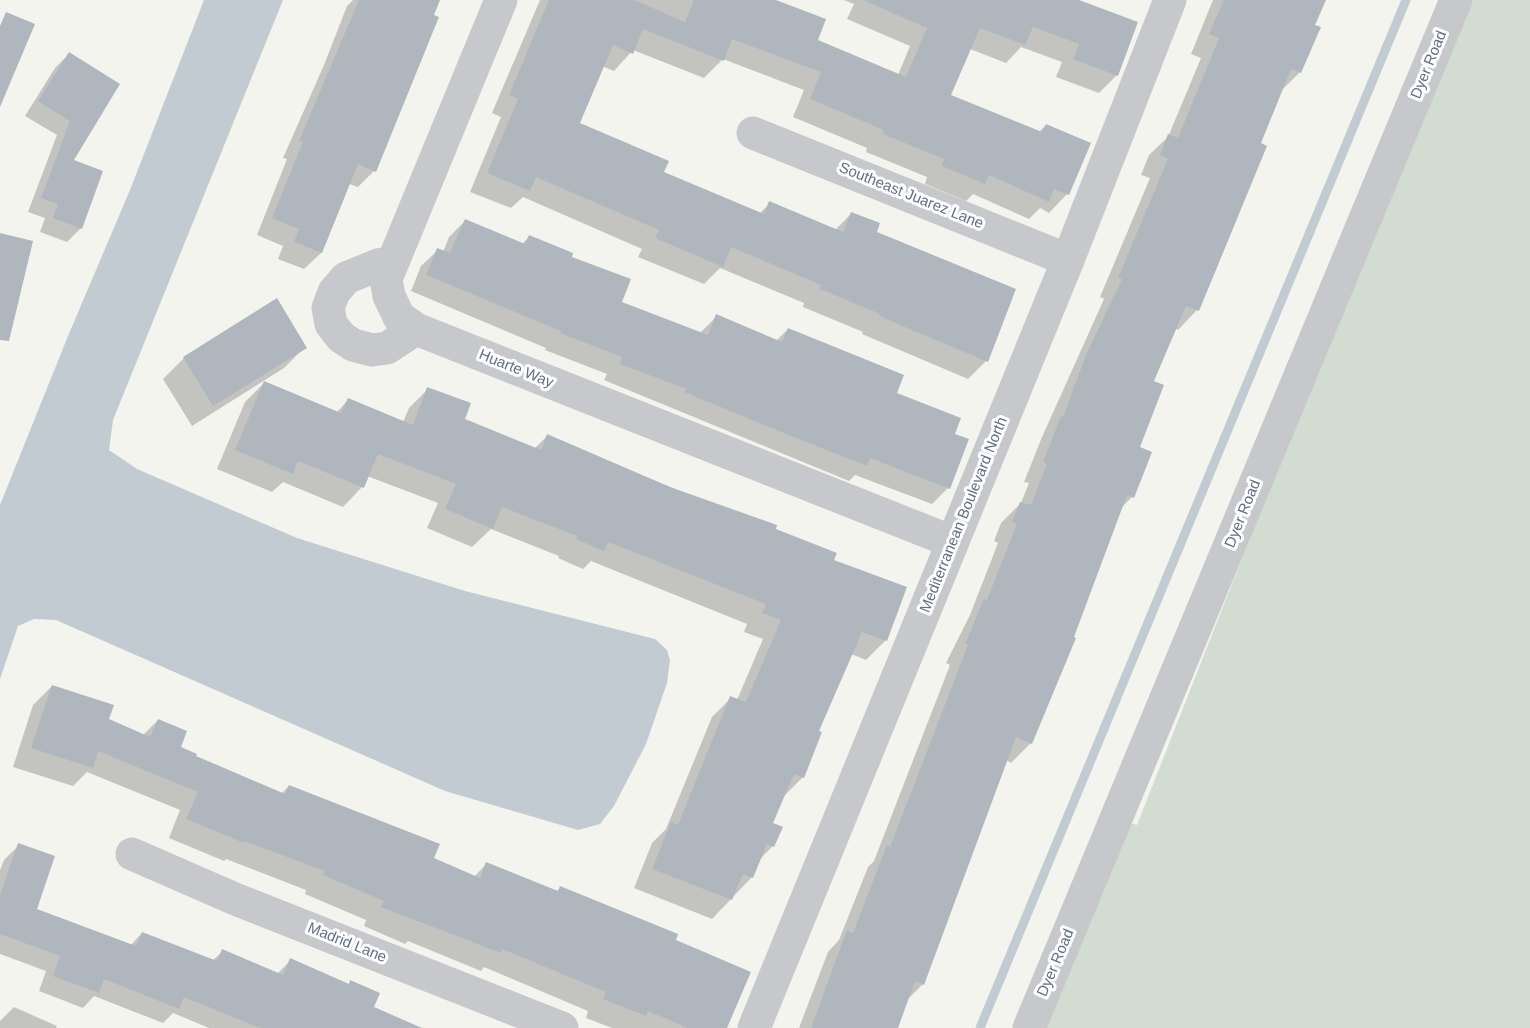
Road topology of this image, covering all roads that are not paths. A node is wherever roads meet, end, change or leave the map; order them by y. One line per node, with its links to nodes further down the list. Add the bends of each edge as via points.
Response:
1 (501, 0): 6 (street, Huarte Way)
2 (1170, 0): 5 (street, Mediterranean Boulevard North)
3 (1456, 0): 12 (street, Dyer Road)
4 (753, 133): 5 (street, Southeast Juarez Lane)
5 (1068, 260): 8 (street, Mediterranean Boulevard North)
6 (393, 262): 7 (street, Huarte Way, via 386,279 389,296 399,317); 7 (street, via 345,278 328,308 331,324 340,337 372,350 387,348)
7 (417, 329): 8 (street, Huarte Way)
8 (953, 542): 11 (street, Mediterranean Boulevard North)
9 (132, 854): 10 (street, Madrid Lane, via 235,899)
10 (562, 1028)
11 (754, 1028)
12 (1029, 1028)

